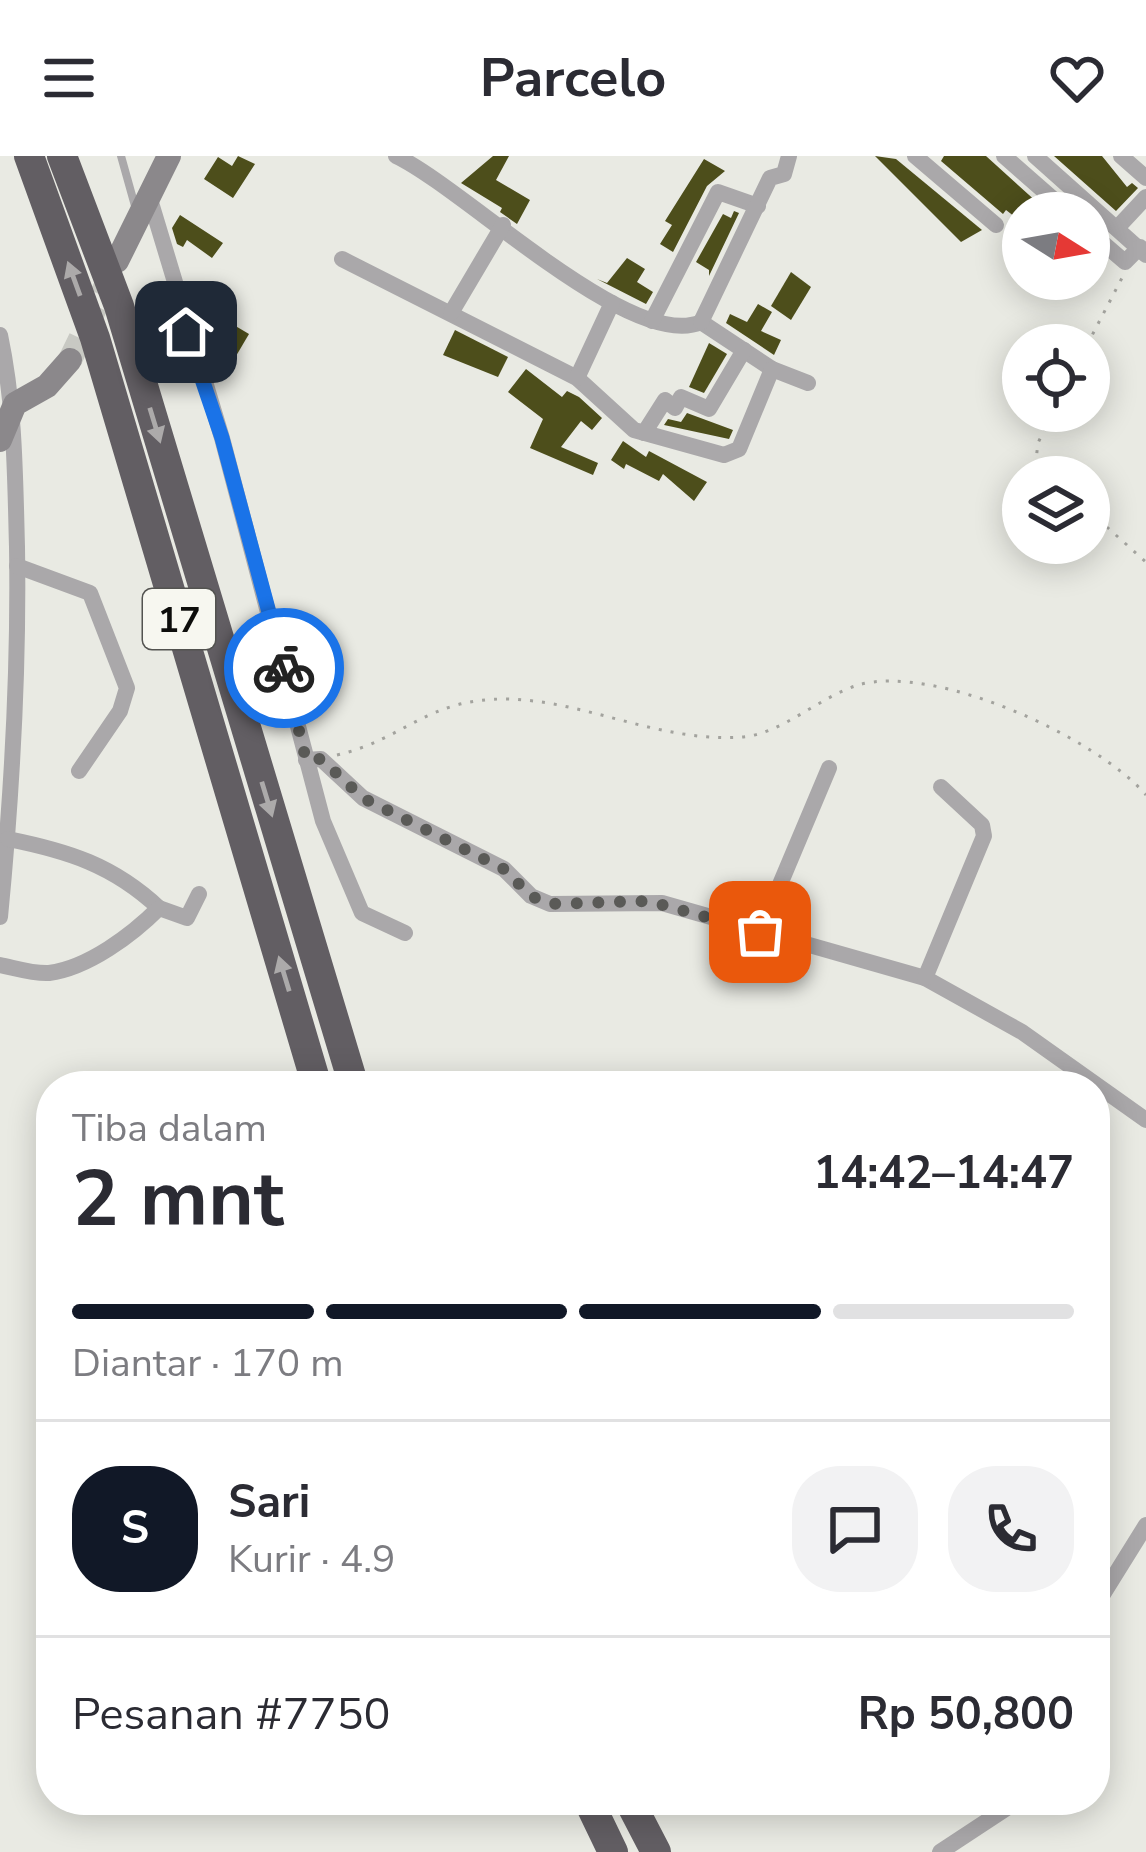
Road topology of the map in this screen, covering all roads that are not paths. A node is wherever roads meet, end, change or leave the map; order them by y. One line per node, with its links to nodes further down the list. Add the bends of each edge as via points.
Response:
1 (29, 156): 49 (highway, 17, one-way to 1, via 95,338)
2 (62, 156): 50 (highway, 17, one-way to 50, via 119,306)
3 (121, 156): 14 (lane)
4 (169, 156): 14 (street)
5 (396, 156): 16 (street)
6 (788, 156): 15 (street, via 786,172 771,176)
7 (915, 156): 17 (street)
8 (1004, 156): 12 (street)
9 (1035, 156): 18 (street)
10 (1121, 156): 11 (street)
11 (1146, 178)
12 (1045, 192)
13 (1146, 197): 18 (street)
14 (143, 205): 22 (street); 37 (street, via 222,438)
15 (758, 206): 25 (street, via 718,192); 26 (street)
16 (503, 225): 23 (street, via 578,286); 24 (street)
17 (996, 225)
18 (1118, 226): 20 (street)
19 (1110, 249): 20 (street, via 1125,262)
20 (1143, 251)
21 (341, 259): 24 (street)
22 (118, 262)
23 (612, 302): 25 (street); 31 (street)
24 (452, 313): 31 (street)
25 (652, 321): 26 (street, via 676,328)
26 (701, 322): 28 (street)
27 (0, 335): 33 (street)
28 (744, 350): 30 (street); 34 (street, via 709,409 665,400)
29 (70, 361): 33 (street)
30 (772, 369): 32 (street); 34 (street, via 735,454)
31 (577, 378): 34 (street)
32 (808, 383)
33 (15, 404): 35 (street); 36 (street)
34 (644, 433)
35 (0, 440)
36 (17, 566): 39 (street, via 90,593 127,688); 41 (street)
37 (314, 760): 45 (street, via 363,798 504,869 550,904 648,901); 46 (street, via 323,820 362,913)
38 (829, 768): 45 (street)
39 (79, 770)
40 (941, 787): 48 (street, via 982,825 983,836)
41 (8, 839): 43 (street, via 105,866); 44 (street)
42 (199, 894): 43 (street, via 187,918)
43 (159, 908): 47 (street, via 85,961 43,974)
44 (0, 916)
45 (760, 932): 48 (street)
46 (405, 933)
47 (0, 965)
48 (925, 978): 51 (street)
49 (313, 1071)
50 (349, 1071)
51 (1077, 1071)
52 (1110, 1094): 53 (street)
53 (1146, 1120)
54 (1146, 1525): 55 (street)
55 (1110, 1583)
56 (595, 1815): 59 (highway)
57 (637, 1815): 60 (highway)
58 (996, 1815): 61 (street)
59 (613, 1852)
60 (656, 1852)
61 (940, 1852)

